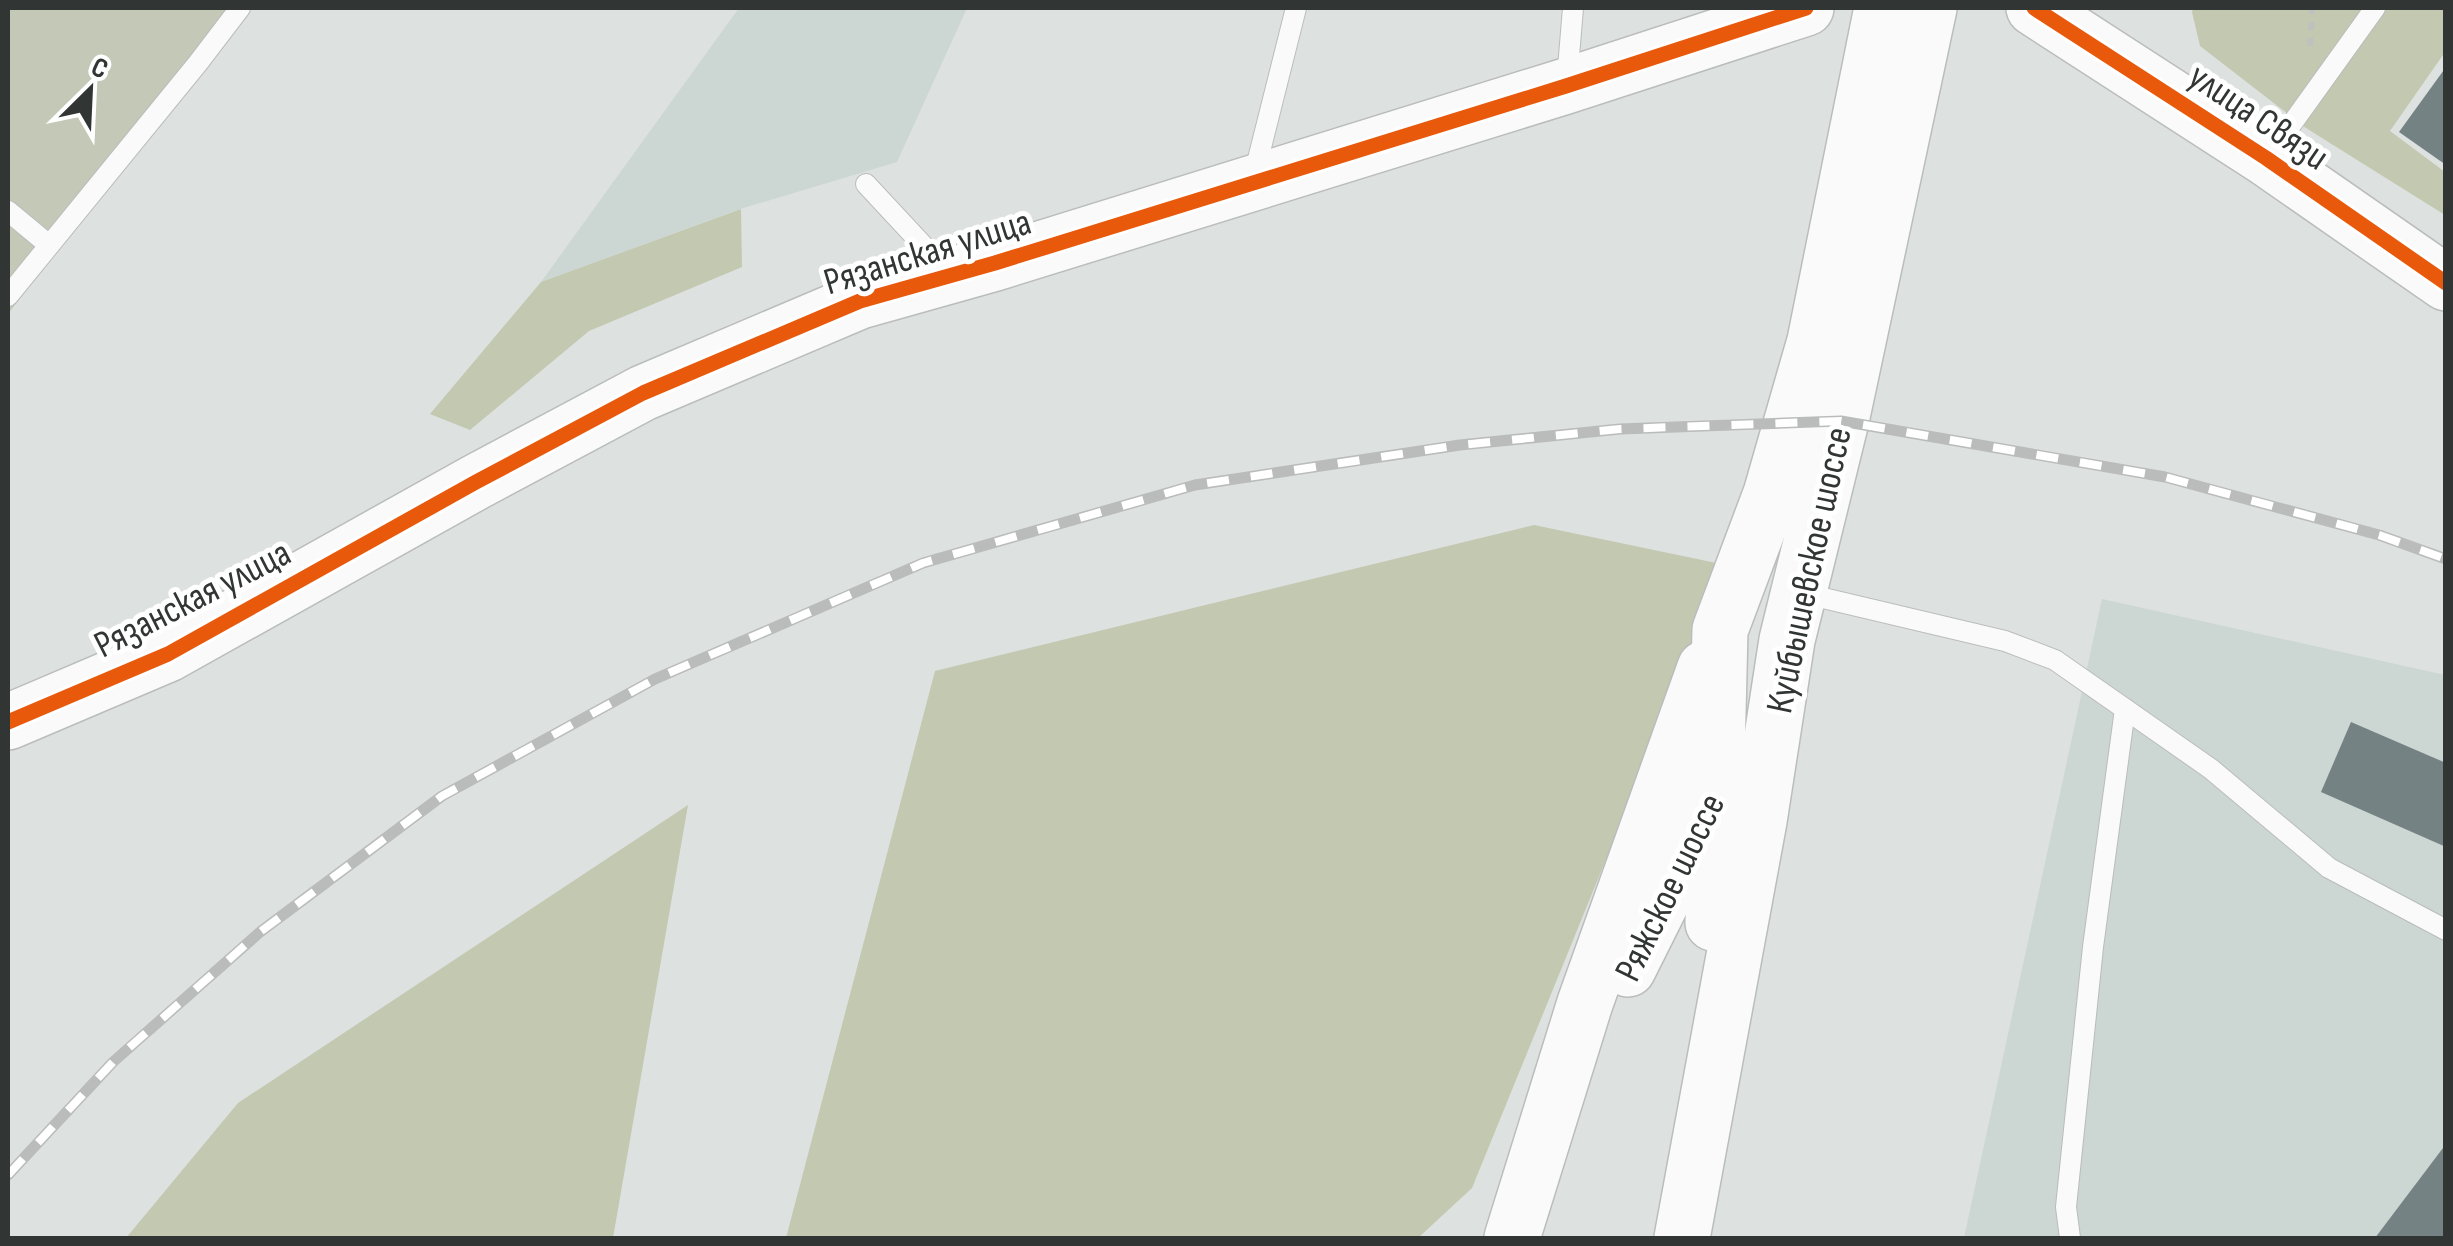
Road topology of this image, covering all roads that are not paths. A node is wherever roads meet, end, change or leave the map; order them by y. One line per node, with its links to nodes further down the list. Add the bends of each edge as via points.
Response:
1 (240, 8): 14 (lane)
2 (1296, 8): 12 (lane)
3 (1573, 8): 9 (lane)
4 (1806, 8): 9 (main road, Рязанская улица)
5 (1882, 8): 19 (main road, Куйбышевское шоссе, via 1815,342 1771,494)
6 (1930, 8): 18 (main road, Куйбышевское шоссе)
7 (2034, 8): 10 (main road, улица Связи)
8 (2375, 8): 10 (lane)
9 (1566, 86): 12 (main road, Рязанская улица)
10 (2266, 158): 16 (main road, улица Связи)
11 (866, 184): 15 (lane)
12 (1252, 184): 15 (main road, Рязанская улица)
13 (8, 211): 14 (lane)
14 (49, 246): 17 (lane)
15 (951, 276): 21 (main road, Рязанская улица, via 860,301 643,393 168,654)
16 (2446, 283)
17 (8, 296)
18 (1793, 616): 20 (lane, via 2005,641 2055,660); 22 (main road, Ряжское шоссе); 25 (main road, Куйбышевское шоссе)
19 (1720, 630): 22 (main road, Куйбышевское шоссе); 24 (main road, Ряжское шоссе, via 1585,1003)
20 (2125, 709): 23 (lane, via 2329,868); 28 (lane, via 2089,984 2066,1207)
21 (8, 722)
22 (1716, 792): 24 (main road, Ряжское шоссе); 25 (main road, Куйбышевское шоссе, via 1712,985)
23 (2446, 930)
24 (1546, 1132): 26 (main road, Ряжское шоссе)
25 (1699, 1136): 27 (main road, Куйбышевское шоссе)
26 (1512, 1238)
27 (1682, 1238)
28 (2070, 1238)

